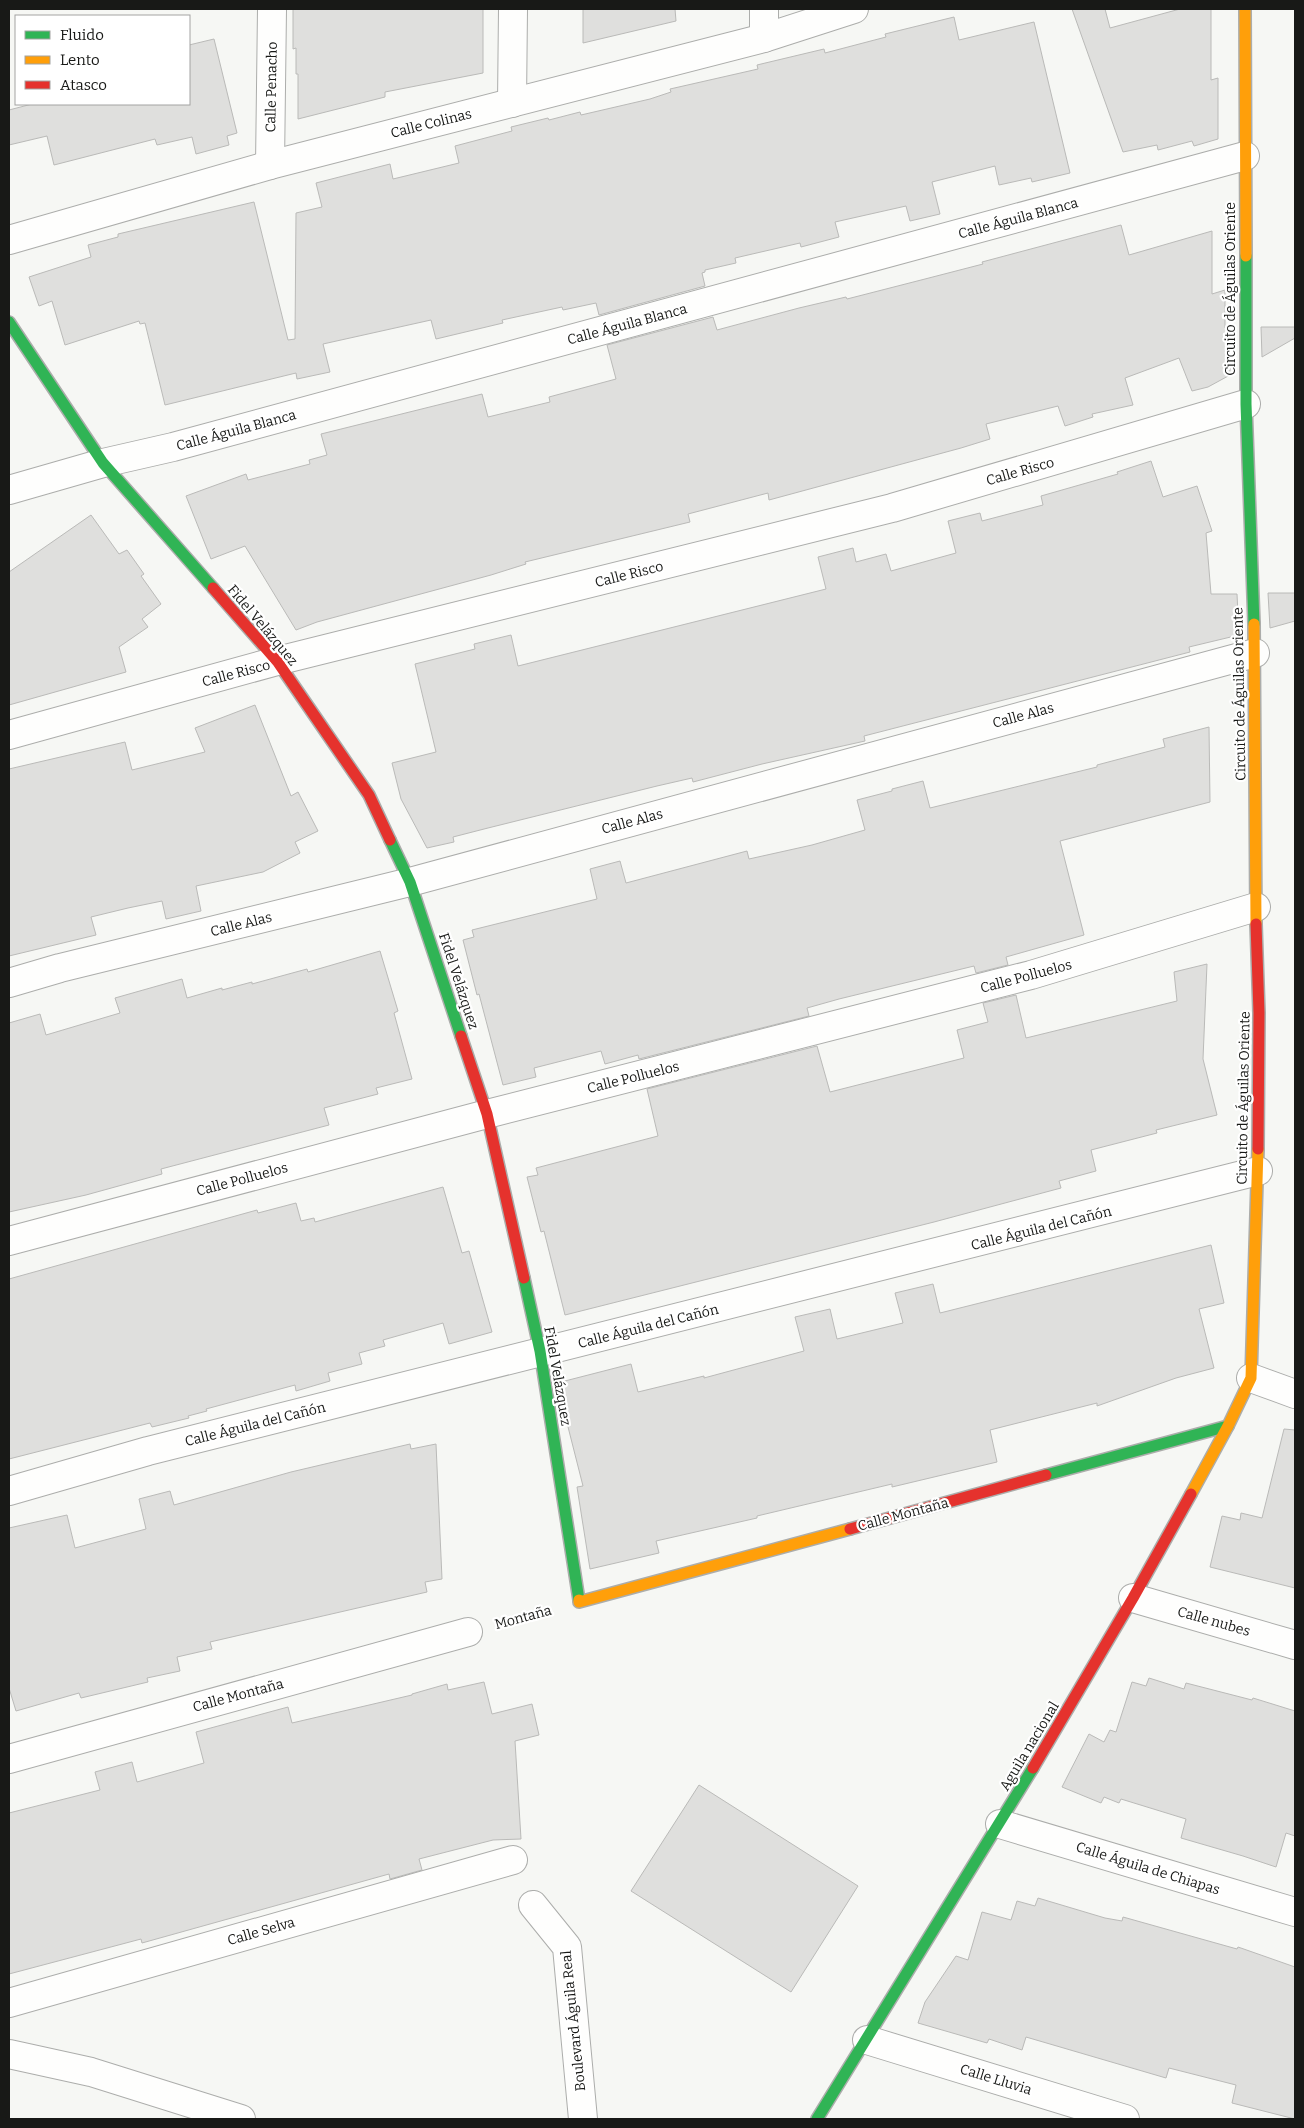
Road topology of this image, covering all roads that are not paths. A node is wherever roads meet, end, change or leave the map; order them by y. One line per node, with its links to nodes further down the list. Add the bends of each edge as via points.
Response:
1 (272, 9): 9 (street, Calle Penacho)
2 (514, 9): 7 (street)
3 (764, 9): 6 (street)
4 (854, 9): 6 (street, Calle Colinas)
5 (1245, 9): 8 (street, Circuito de Águilas Oriente)
6 (764, 38): 7 (street, Calle Colinas)
7 (512, 103): 9 (street, Calle Colinas)
8 (1245, 156): 12 (street, Circuito de Águilas Oriente); 13 (street, Calle Águila Blanca, via 174,447)
9 (270, 165): 10 (street, Calle Colinas)
10 (9, 240)
11 (9, 322): 13 (street)
12 (1246, 404): 15 (street, Circuito de Águilas Oriente); 16 (street, Calle Risco, via 892,508)
13 (103, 463): 14 (street, Calle Águila Blanca); 16 (street, Fidel Velázquez)
14 (9, 490)
15 (1254, 654): 18 (street, Calle Alas); 19 (street, Circuito de Águilas Oriente)
16 (277, 661): 17 (street, Calle Risco); 18 (street, Fidel Velázquez, via 369,795)
17 (9, 735)
18 (410, 882): 20 (street, Calle Alas); 21 (street, Fidel Velázquez)
19 (1256, 907): 21 (street, Calle Polluelos, via 1031,975); 22 (street, Circuito de Águilas Oriente, via 1260,1013)
20 (9, 983)
21 (487, 1114): 23 (street, Calle Polluelos); 24 (street, Fidel Velázquez)
22 (1258, 1171): 24 (street, Calle Águila del Cañón); 25 (street, Circuito de Águilas Oriente)
23 (9, 1240)
24 (540, 1351): 28 (street, Calle Águila del Cañón, via 148,1451); 30 (street, Fidel Velázquez)
25 (1251, 1378): 26 (street); 27 (street, Aguila nacional)
26 (1295, 1394)
27 (1228, 1426): 29 (street, Aguila nacional); 30 (street, Calle Montaña)
28 (9, 1491)
29 (1133, 1598): 32 (street, Calle nubes); 34 (street, Aguila nacional)
30 (578, 1602)
31 (468, 1632): 33 (street, Calle Montaña)
32 (1295, 1645)
33 (9, 1759)
34 (1000, 1824): 37 (street, Calle Águila de Chiapas); 39 (street, Aguila nacional)
35 (513, 1860): 38 (street, Calle Selva)
36 (532, 1905): 42 (street, Boulevard Águila Real, via 567,1947)
37 (1295, 1912)
38 (9, 2003)
39 (868, 2040): 43 (street, Aguila nacional); 44 (street, Calle Lluvia)
40 (9, 2054): 41 (street, via 91,2072)
41 (241, 2119)
42 (583, 2119)
43 (817, 2119)
44 (1125, 2119)

